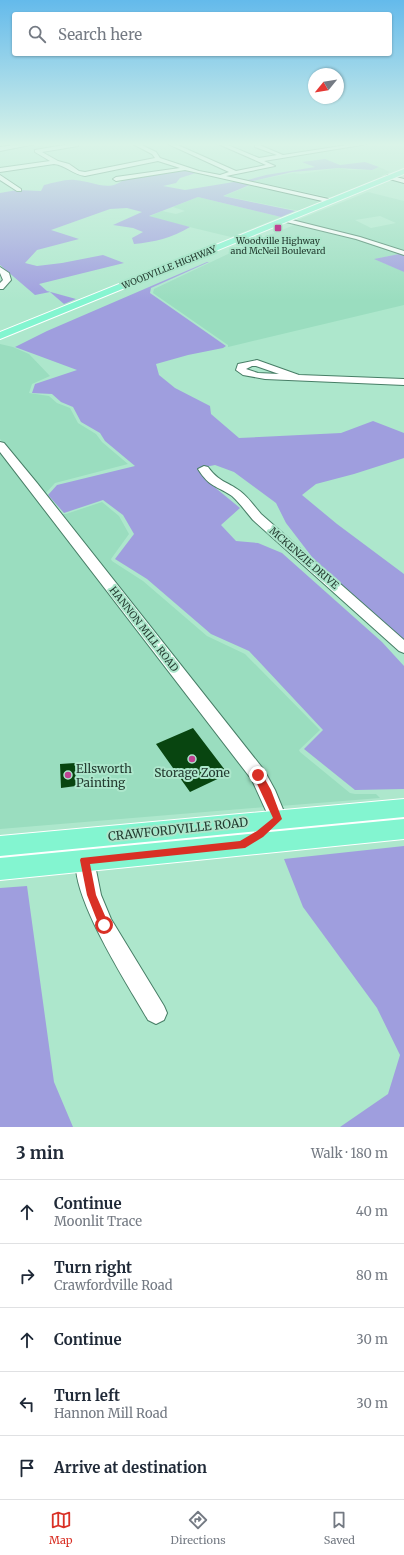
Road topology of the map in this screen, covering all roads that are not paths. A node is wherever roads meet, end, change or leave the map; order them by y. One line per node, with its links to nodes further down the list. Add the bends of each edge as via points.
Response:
1 (310, 196): 3 (street)
2 (342, 196): 3 (main road, WOODVILLE HIGHWAY)
3 (331, 200): 4 (main road, WOODVILLE HIGHWAY)
4 (284, 220): 5 (street); 8 (main road, WOODVILLE HIGHWAY)
5 (404, 252)
6 (0, 269): 7 (street, via 7,280)
7 (0, 287)
8 (2, 334)
9 (297, 377): 9 (street, via 246,373 241,366 257,363); 10 (street)
10 (404, 382)
11 (0, 444): 15 (street, HANNON MILL ROAD, via 258,775)
12 (204, 469): 13 (street, MCKENZIE DRIVE, via 209,478 236,494 257,517)
13 (404, 648)
14 (404, 808): 15 (main road, CRAWFORDVILLE ROAD)
15 (278, 819): 17 (main road, via 298,833); 18 (main road); 19 (main road, CRAWFORDVILLE ROAD)
16 (404, 829): 17 (main road, CRAWFORDVILLE ROAD)
17 (313, 838): 18 (main road, CRAWFORDVILLE ROAD)
18 (242, 845): 20 (main road, CRAWFORDVILLE ROAD)
19 (2, 847)
20 (85, 860): 21 (main road, CRAWFORDVILLE ROAD); 22 (street, via 91,895 104,925)
21 (0, 868)
22 (156, 1014)

